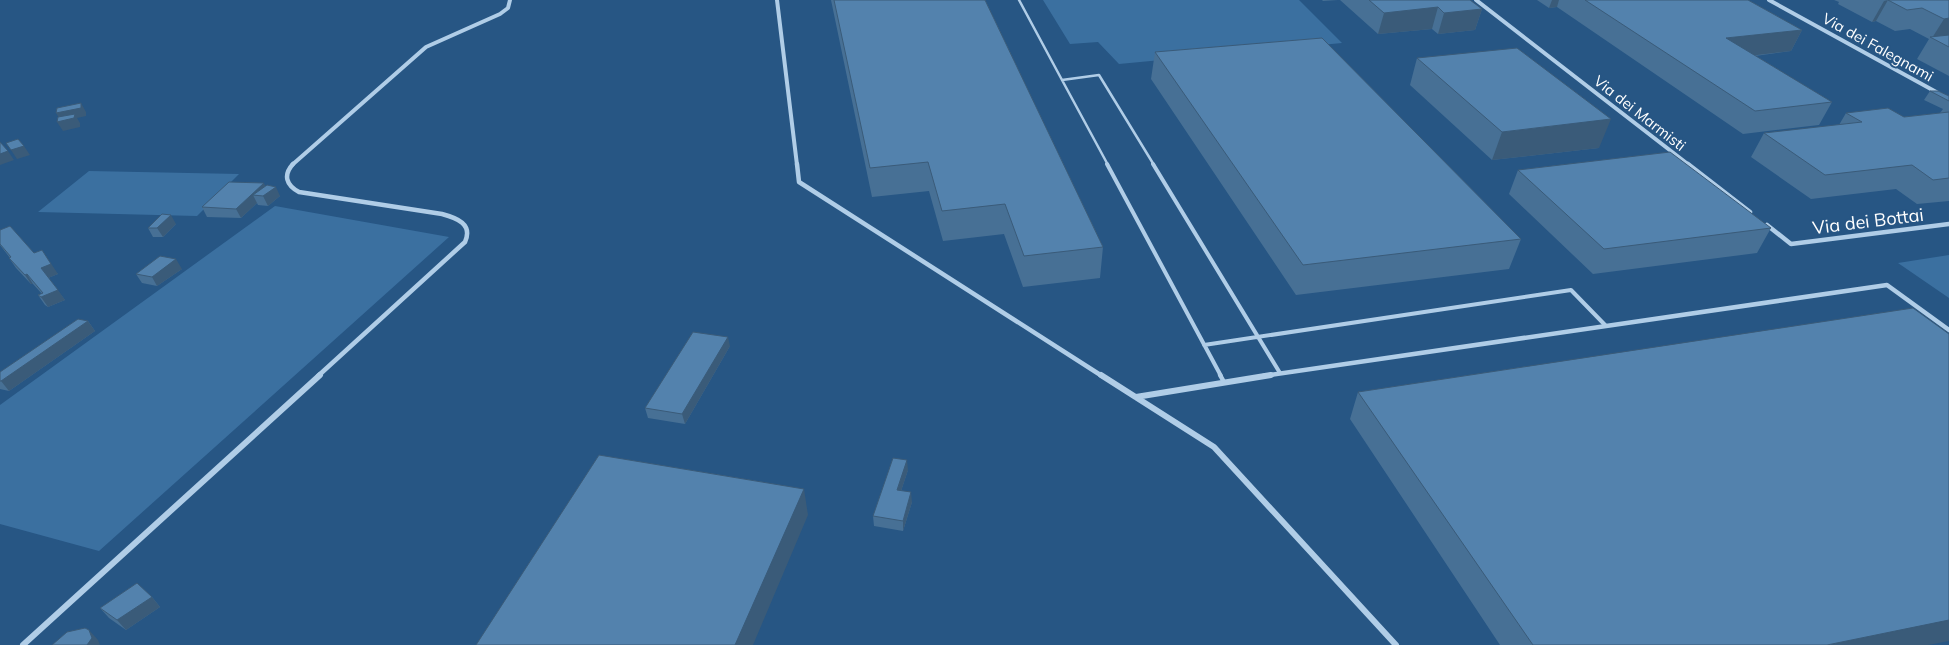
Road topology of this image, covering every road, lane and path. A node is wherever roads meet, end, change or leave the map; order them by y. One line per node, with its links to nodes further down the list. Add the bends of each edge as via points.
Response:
1 (510, 0): 18 (street, via 508,8 500,14 426,47 287,173 289,187 299,192 457,218 466,226 468,235 465,242)
2 (776, 0): 17 (street, via 799,182)
3 (1019, 0): 6 (lane)
4 (1476, 0): 8 (street, Via dei Marmisti)
5 (1769, 0): 7 (street, Via dei Falegnami)
6 (1062, 80): 13 (lane, via 1099,75); 14 (lane)
7 (1949, 99)
8 (1752, 214)
9 (1760, 220): 10 (street, Via dei Bottai, via 1791,244)
10 (1949, 224)
11 (1606, 326): 12 (street, via 1886,285); 13 (lane, via 1571,290); 15 (street)
12 (1949, 330)
13 (1257, 336): 14 (lane); 15 (lane)
14 (1204, 345): 16 (lane)
15 (1280, 373): 16 (street)
16 (1224, 382): 17 (street)
17 (1136, 397): 19 (street, via 1214,446)
18 (23, 645)
19 (1396, 645)

